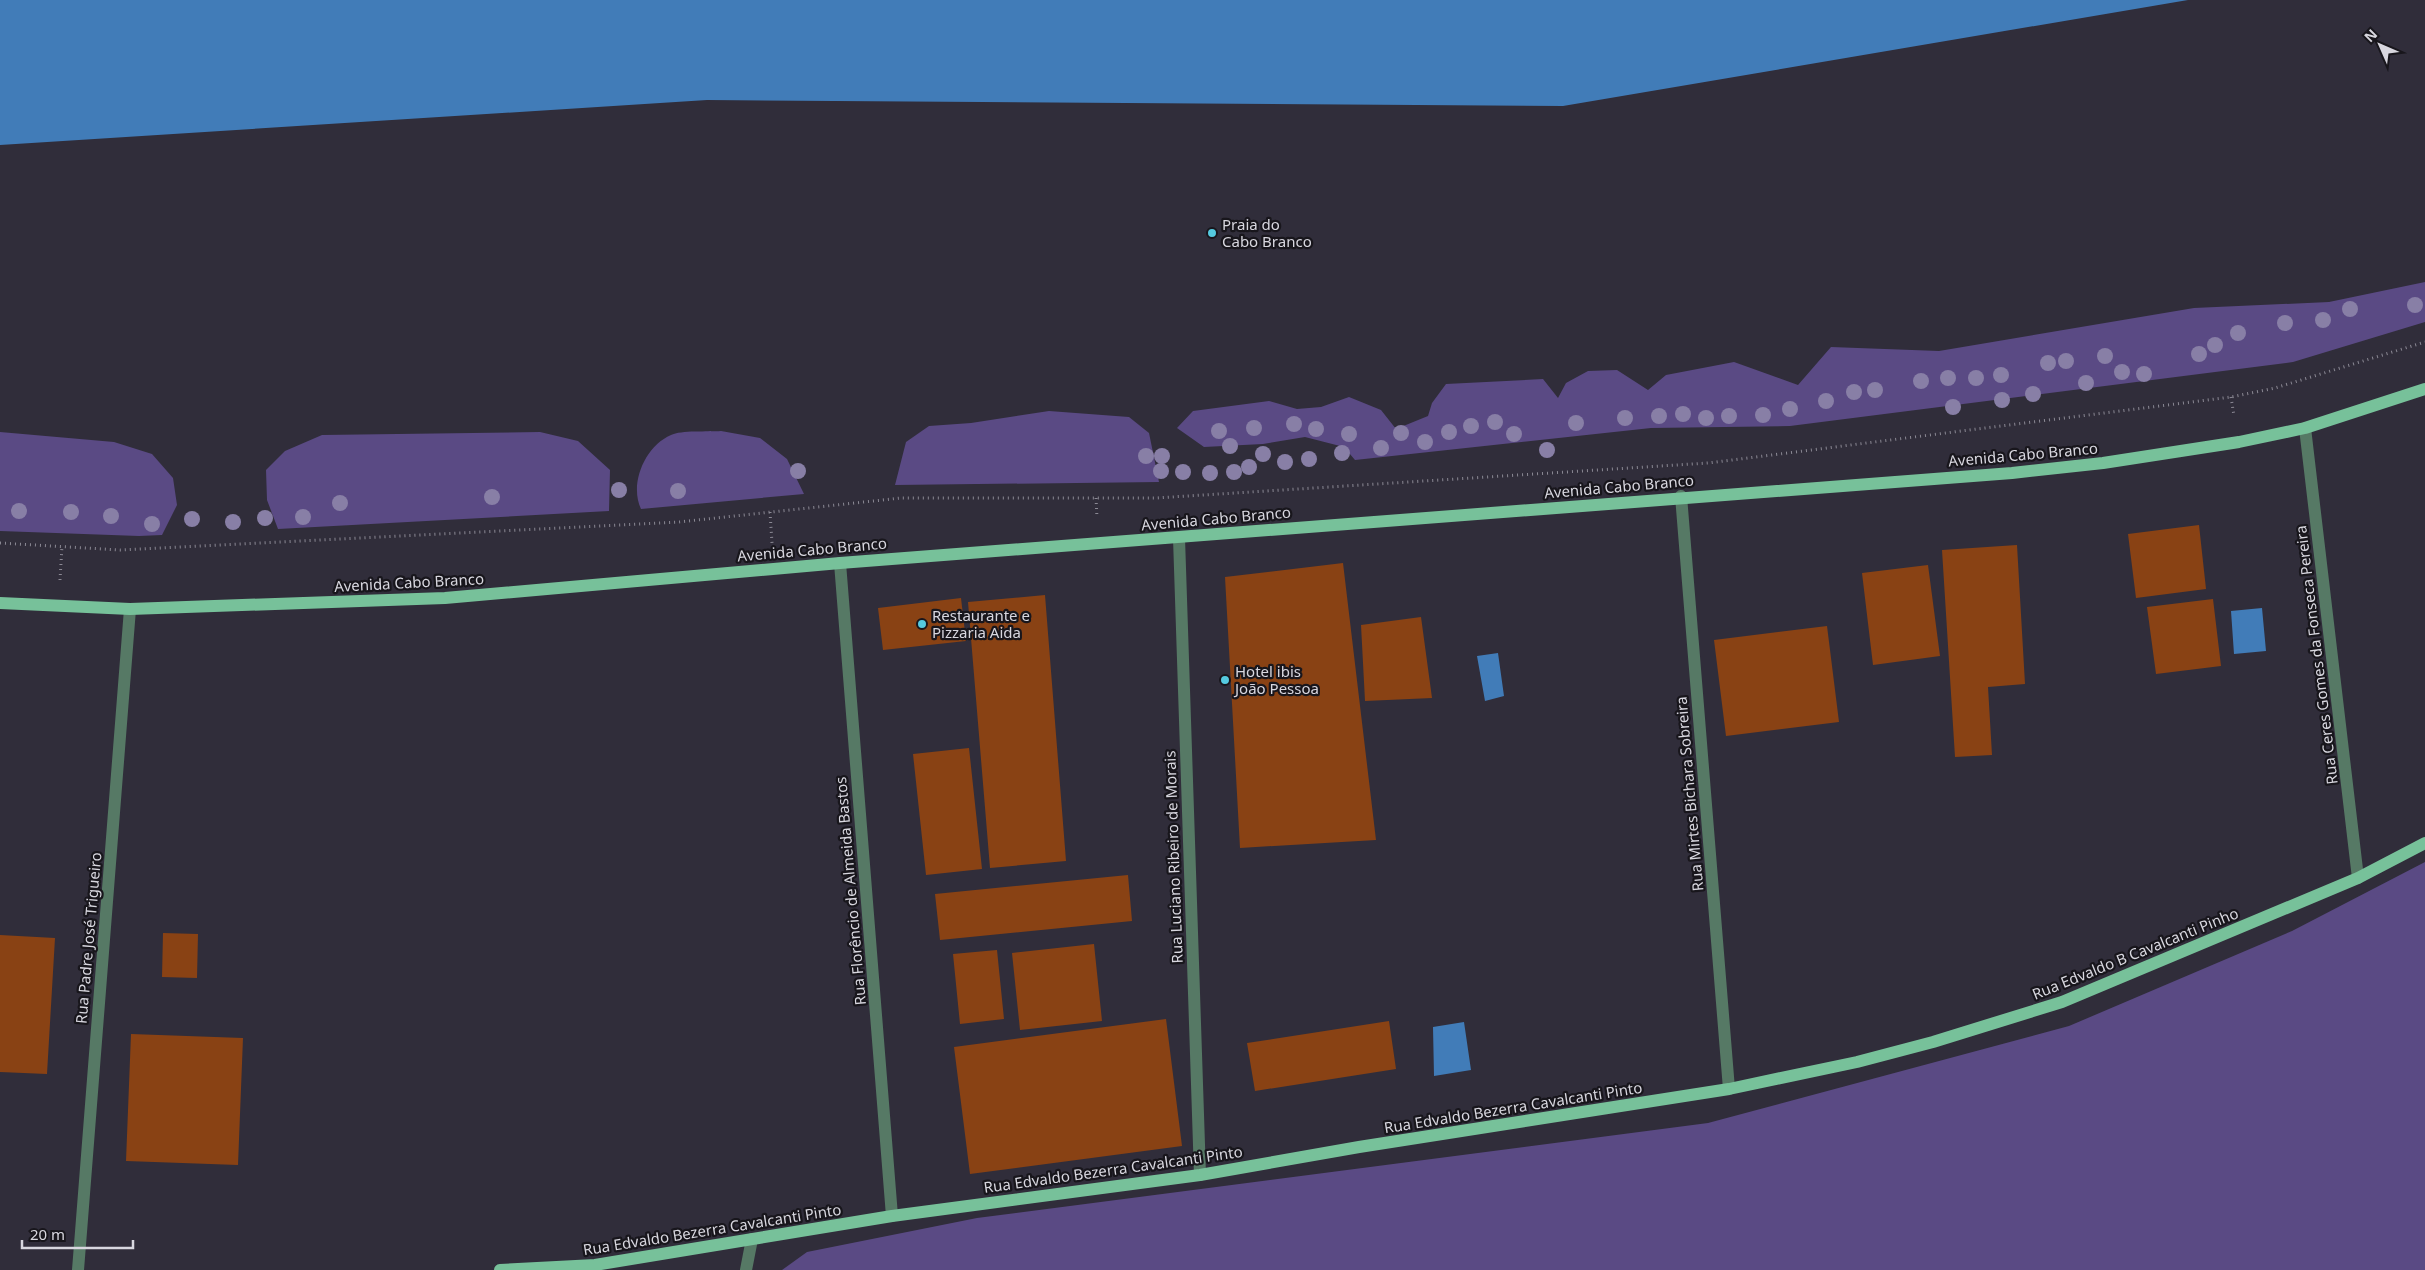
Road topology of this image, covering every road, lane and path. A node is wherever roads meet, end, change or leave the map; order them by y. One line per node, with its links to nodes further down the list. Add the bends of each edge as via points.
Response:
1 (2425, 342): 5 (path, via 2275,388 2230,397 1708,463 1156,498 901,498)
2 (2425, 389): 3 (main road, Avenida Cabo Branco)
3 (2305, 428): 4 (main road, Avenida Cabo Branco, via 2104,463); 15 (street, Rua Ceres Gomes da Fonseca Pereira)
4 (1681, 496): 6 (main road, Avenida Cabo Branco); 16 (street, Rua Mirtes Bichara Sobreira)
5 (770, 512): 8 (path, via 679,522 120,550); 10 (path)
6 (1179, 538): 9 (main road, Avenida Cabo Branco); 17 (street, Rua Luciano Ribeiro de Morais)
7 (0, 543): 8 (path)
8 (62, 546): 12 (path)
9 (840, 563): 10 (main road, Avenida Cabo Branco); 18 (street, Rua Florêncio de Almeida Bastos)
10 (774, 568): 13 (main road, Avenida Cabo Branco, via 445,598)
11 (0, 602): 12 (main road, Avenida Cabo Branco)
12 (58, 605): 13 (main road, Avenida Cabo Branco)
13 (130, 609): 20 (street, Rua Padre José Trigueiro)
14 (2425, 843): 15 (main road, Rua Edvaldo B Cavalcanti Pinho)
15 (2358, 878): 16 (main road, Rua Edvaldo B Cavalcanti Pinho, via 2062,1002 1923,1045)
16 (1729, 1089): 17 (main road, Rua Edvaldo Bezerra Cavalcanti Pinto)
17 (1200, 1175): 18 (main road, Rua Edvaldo Bezerra Cavalcanti Pinto)
18 (892, 1216): 19 (main road, Rua Edvaldo Bezerra Cavalcanti Pinto)
19 (752, 1239): 21 (main road, Rua Edvaldo Bezerra Cavalcanti Pinto, via 596,1266); 22 (street)
20 (78, 1270)
21 (500, 1270)
22 (746, 1270)

